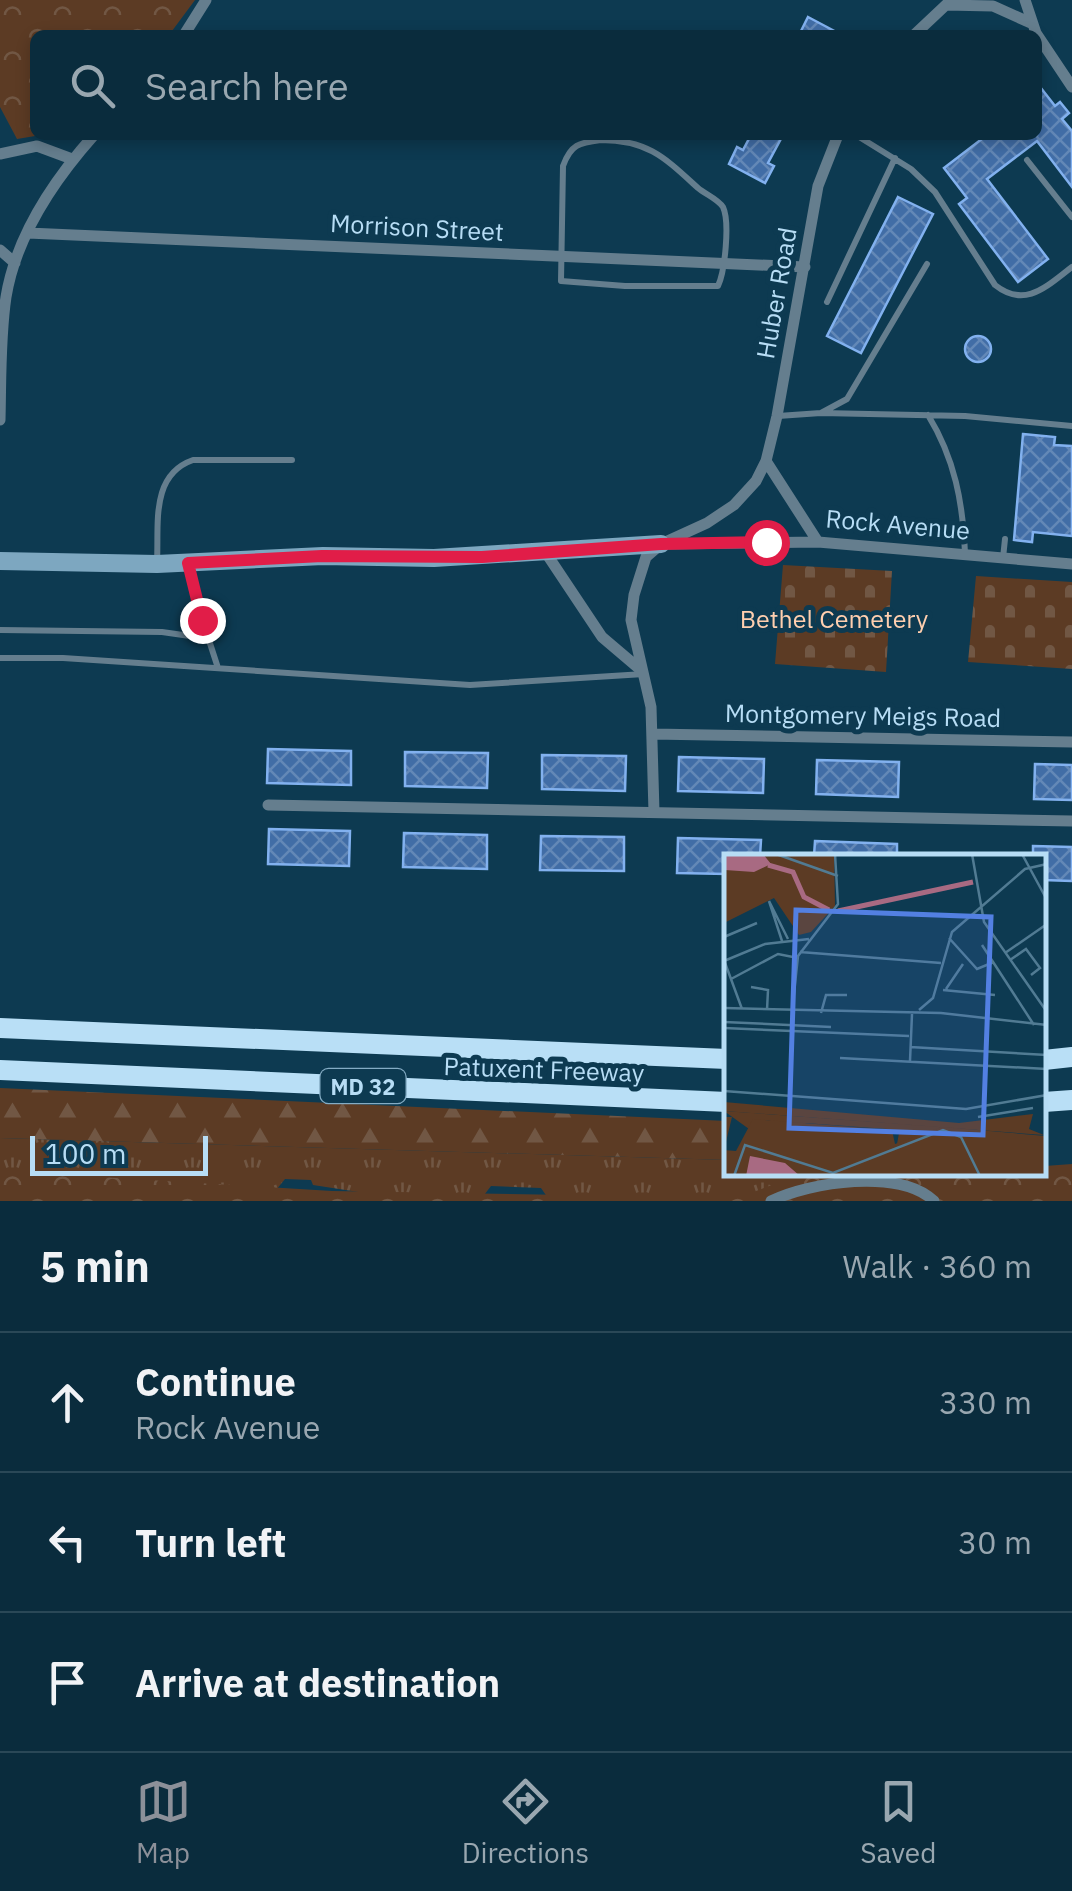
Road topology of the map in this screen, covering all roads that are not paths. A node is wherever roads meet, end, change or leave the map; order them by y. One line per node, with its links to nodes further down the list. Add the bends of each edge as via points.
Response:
1 (206, 0): 5 (street)
2 (1025, 0): 4 (street)
3 (948, 2): 4 (street, via 993,6); 6 (street)
4 (1033, 24): 7 (street)
5 (187, 30)
6 (919, 30)
7 (1036, 30)
8 (1042, 42): 9 (street)
9 (1072, 87)
10 (90, 140): 15 (street)
11 (836, 140): 24 (street, Huber Road, via 818,186)
12 (864, 140): 14 (lane)
13 (0, 154): 15 (street, via 38,146)
14 (895, 158): 25 (lane, via 935,192 1004,292 1034,294); 26 (lane)
15 (72, 160): 18 (street)
16 (1027, 160): 17 (lane)
17 (1072, 218)
18 (28, 233): 20 (street, Morrison Street); 21 (street)
19 (0, 250): 21 (street)
20 (561, 256): 22 (street, Morrison Street); 22 (lane, via 563,282 625,286 715,288); 22 (lane, via 569,150 577,143 622,140 650,148 720,203)
21 (16, 263): 30 (street, via 6,298)
22 (725, 263): 24 (street, Morrison Street)
23 (927, 264): 27 (lane, via 857,387)
24 (805, 267): 29 (street, Huber Road)
25 (1072, 267)
26 (827, 302)
27 (822, 413): 28 (lane); 29 (lane)
28 (928, 415): 31 (lane); 38 (lane, via 953,464)
29 (777, 416): 33 (street, Huber Road)
30 (0, 420)
31 (1072, 426)
32 (292, 460): 42 (lane, via 180,464 162,486)
33 (766, 461): 35 (street); 36 (street, Huber Road, via 734,506)
34 (1004, 539): 39 (lane)
35 (818, 542): 36 (street, Rock Avenue); 38 (street, Rock Avenue)
36 (661, 544): 37 (street, Rock Avenue); 48 (street, via 646,557 634,594 631,620)
37 (546, 554): 41 (street, Rock Avenue); 48 (street, via 602,637)
38 (965, 555): 39 (street, Rock Avenue)
39 (1003, 558): 43 (street, Rock Avenue)
40 (0, 560): 42 (street, Rock Avenue)
41 (188, 563): 42 (street, Rock Avenue); 45 (lane)
42 (156, 564)
43 (1072, 564)
44 (0, 630): 45 (lane)
45 (211, 639): 47 (lane)
46 (0, 658): 47 (lane)
47 (218, 668): 48 (lane, via 470,685)
48 (645, 674): 49 (street)
49 (653, 734): 50 (street, Montgomery Meigs Road); 52 (street)
50 (1072, 742)
51 (268, 805): 52 (street)
52 (654, 812): 53 (street)
53 (1072, 821)
54 (0, 1028): 56 (highway, Patuxent Freeway / MD 32)
55 (1072, 1057): 57 (highway)
56 (724, 1059)
57 (1047, 1060)
58 (0, 1070): 60 (highway, Patuxent Freeway / MD 32)
59 (1072, 1100): 61 (highway)
60 (724, 1102)
61 (1047, 1102)
62 (770, 1201): 63 (street, via 850,1182 906,1186)
63 (934, 1201)

